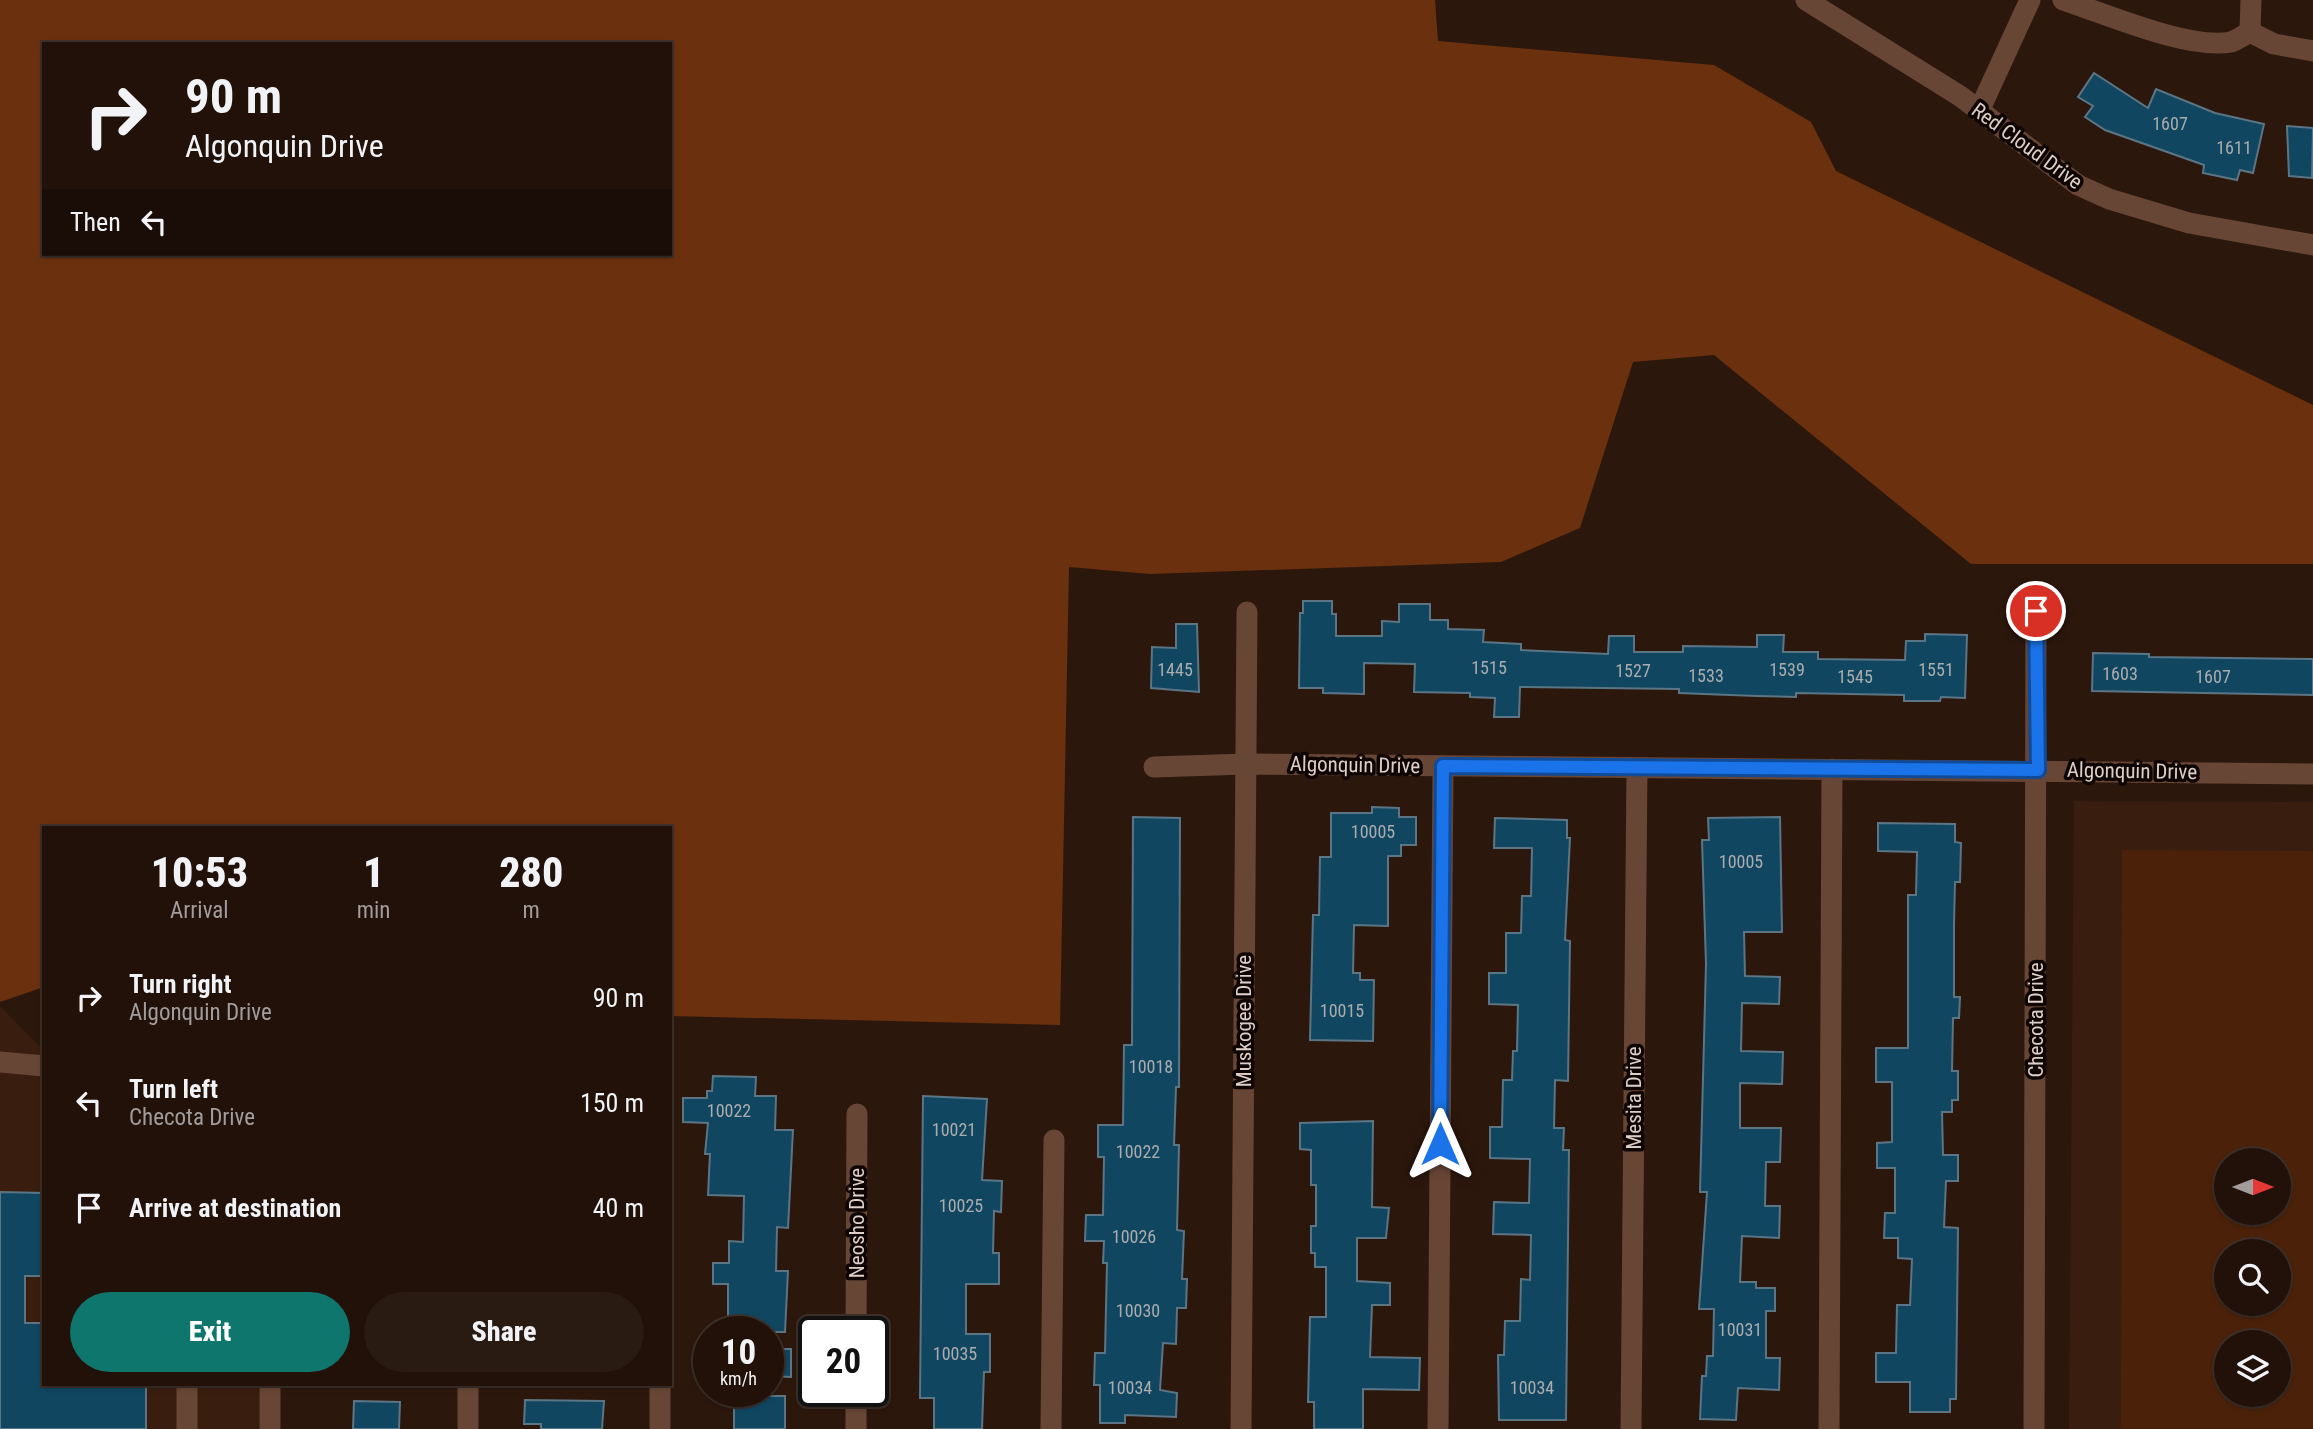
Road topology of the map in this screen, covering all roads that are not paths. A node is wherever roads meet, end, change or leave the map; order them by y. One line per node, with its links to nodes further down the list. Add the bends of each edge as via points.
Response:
1 (2031, 0): 7 (street)
2 (2063, 0): 5 (street, via 2179,38 2225,42)
3 (2251, 0): 5 (street)
4 (1817, 3): 7 (street, Red Cloud Drive)
5 (2250, 32): 6 (street, via 2274,44)
6 (2313, 51)
7 (1979, 111): 8 (street, Red Cloud Drive, via 2078,185 2109,199 2189,223)
8 (2313, 245)
9 (2036, 611): 16 (street, Checota Drive)
10 (1247, 612): 11 (street, Muskogee Drive)
11 (1246, 764): 12 (street, Algonquin Drive); 13 (street, Algonquin Drive); 34 (street, Muskogee Drive)
12 (1443, 766): 14 (street, Algonquin Drive); 35 (street)
13 (1153, 767)
14 (1637, 768): 15 (street, Algonquin Drive); 36 (street, Mesita Drive)
15 (1832, 769): 16 (street, Algonquin Drive); 37 (street)
16 (2038, 770): 17 (street, Algonquin Drive); 38 (street, Checota Drive)
17 (2313, 774)
18 (0, 1062): 19 (street)
19 (42, 1066)
20 (857, 1114): 22 (street, Neosho Drive)
21 (1054, 1140): 33 (street)
22 (856, 1316)
23 (187, 1386): 28 (street)
24 (270, 1386): 29 (street)
25 (468, 1386): 30 (street)
26 (660, 1386): 31 (street)
27 (856, 1407): 32 (street)
28 (187, 1429)
29 (270, 1429)
30 (468, 1429)
31 (660, 1429)
32 (856, 1429)
33 (1051, 1429)
34 (1241, 1429)
35 (1438, 1429)
36 (1631, 1429)
37 (1829, 1429)
38 (2034, 1429)

